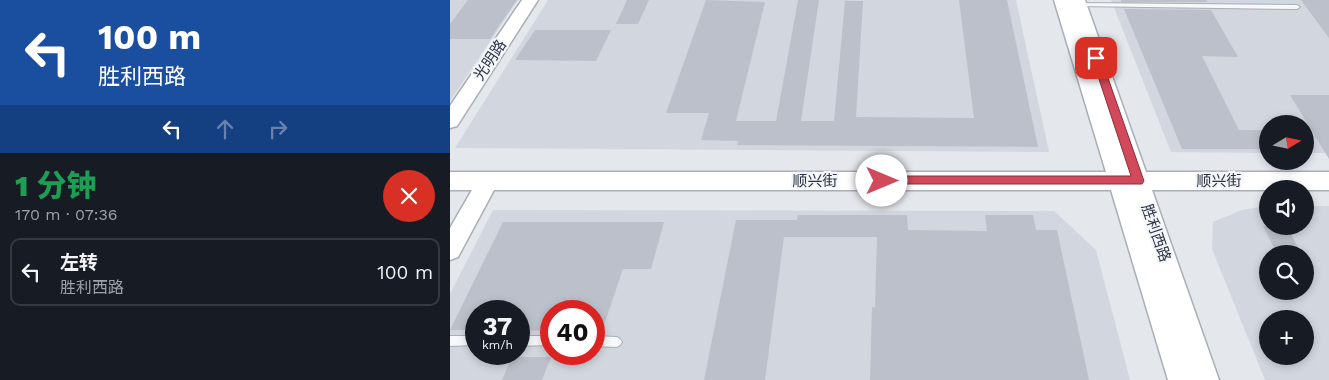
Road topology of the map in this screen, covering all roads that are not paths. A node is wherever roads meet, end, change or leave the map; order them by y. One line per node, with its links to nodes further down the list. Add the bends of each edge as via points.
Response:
1 (530, 0): 4 (street, 光明路)
2 (1072, 2): 3 (lane); 6 (street, 胜利西路)
3 (1297, 7)
4 (450, 121)
5 (450, 181): 8 (street, 顺兴街)
6 (1128, 181): 7 (street, 顺兴街); 8 (street, 顺兴街); 14 (street, 胜利西路); 15 (street, 胜利西路)
7 (1329, 181)
8 (488, 182): 9 (street)
9 (450, 250)
10 (450, 341): 11 (lane)
11 (465, 341)
12 (605, 341): 13 (lane)
13 (617, 342)
14 (1180, 380)
15 (1206, 380)

